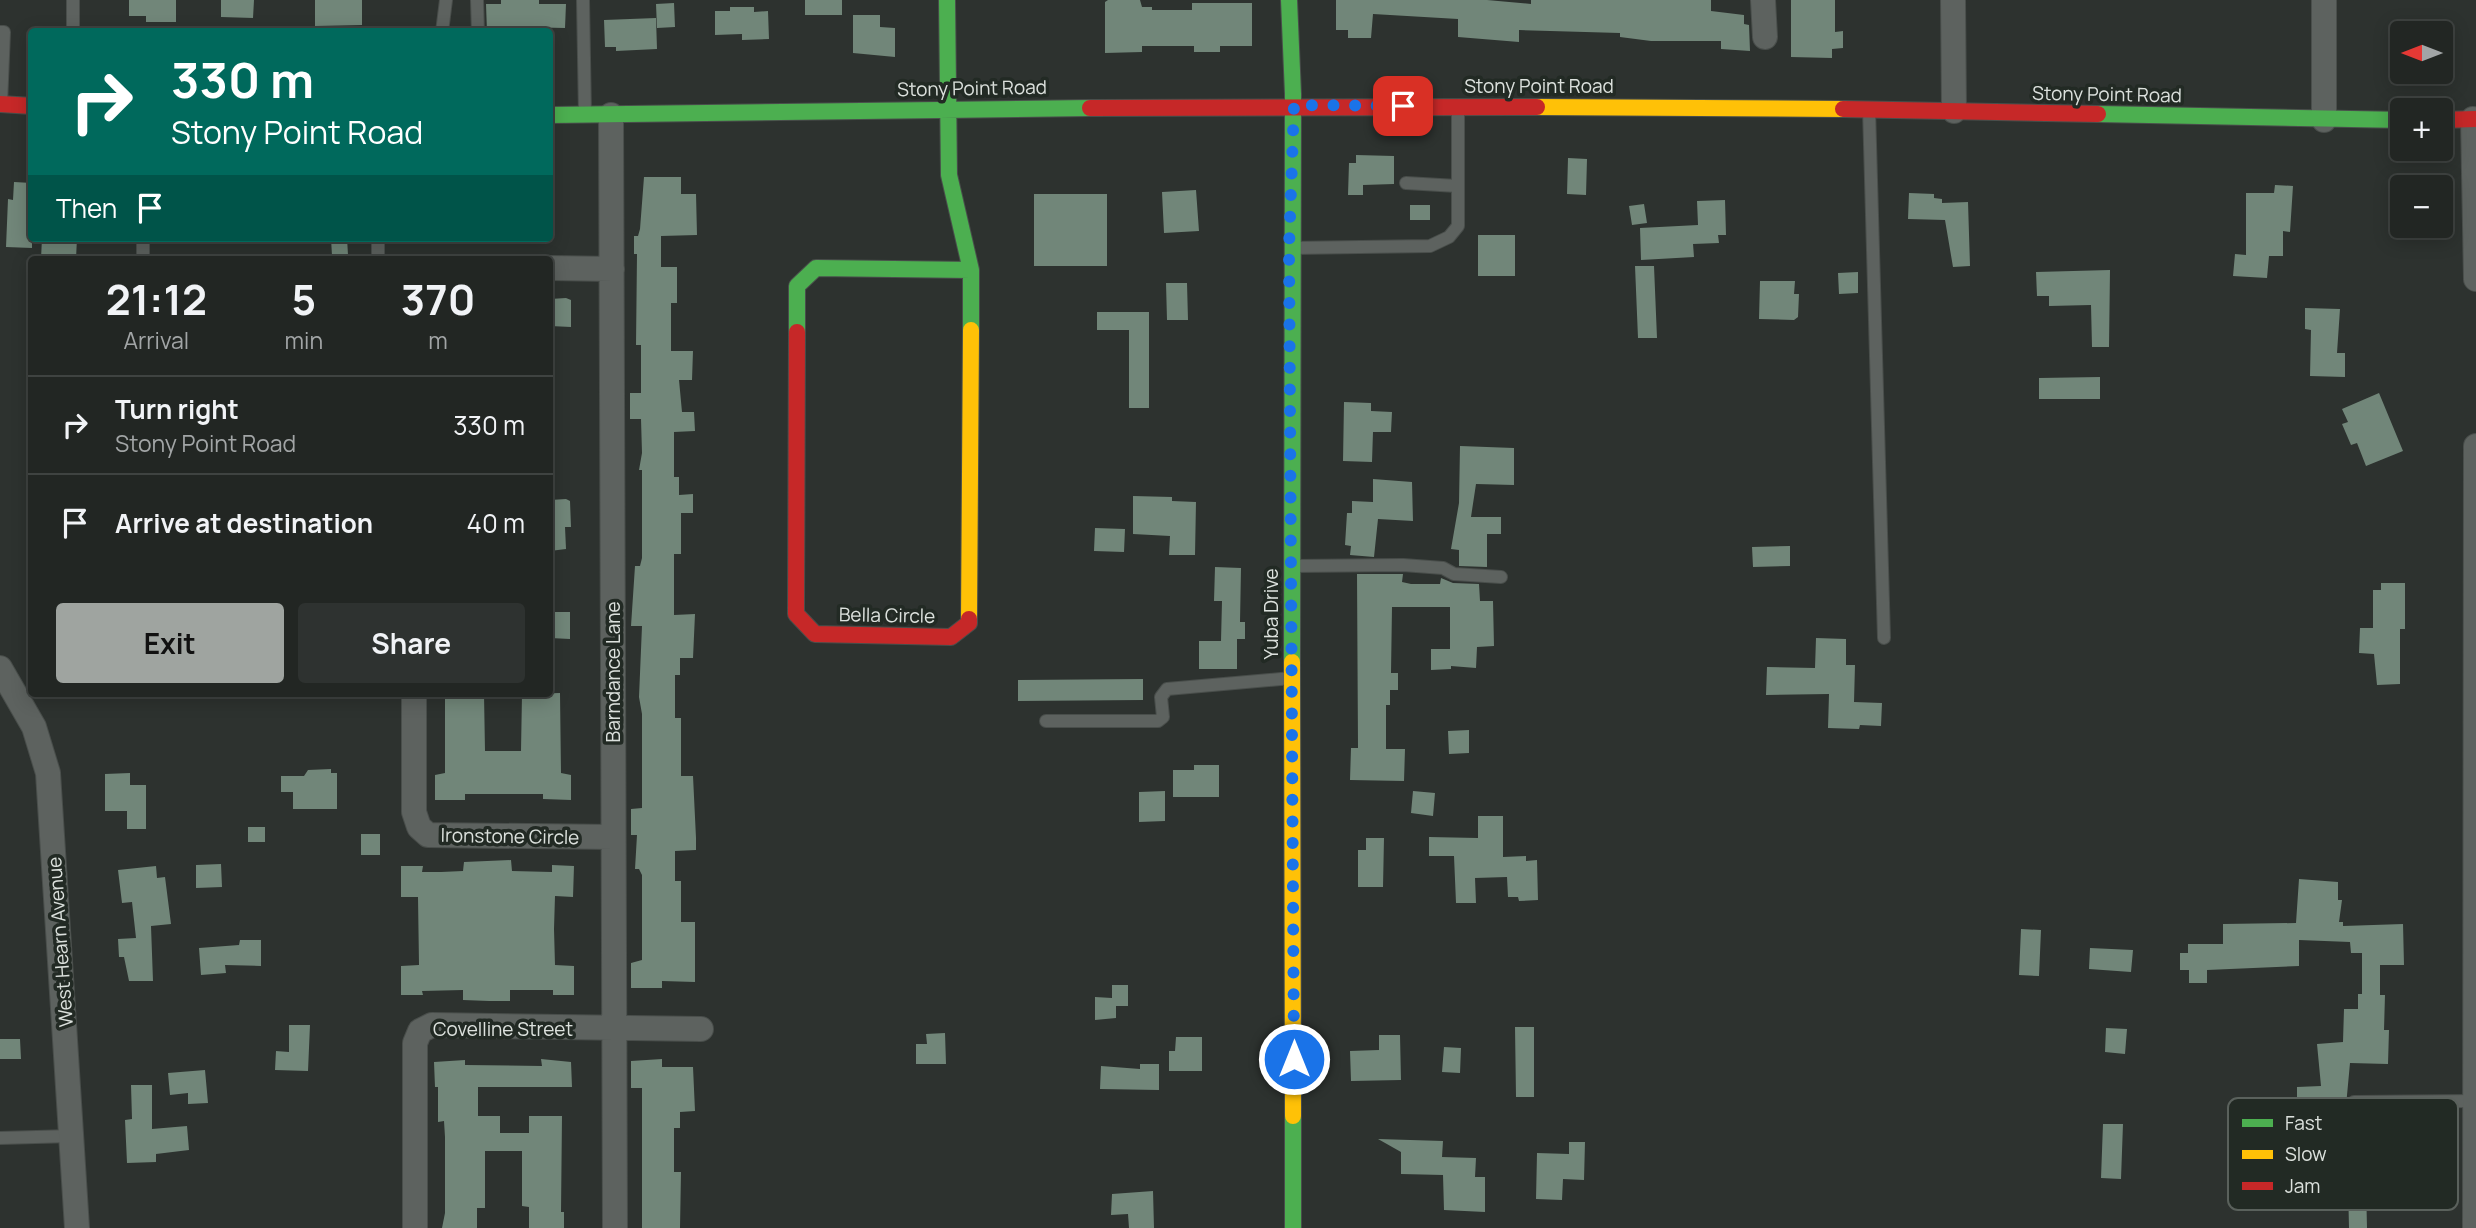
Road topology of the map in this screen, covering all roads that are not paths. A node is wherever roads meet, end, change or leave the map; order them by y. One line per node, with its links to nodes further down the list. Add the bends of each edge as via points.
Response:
1 (73, 0): 10 (lane)
2 (446, 0): 11 (lane)
3 (477, 0): 12 (lane)
4 (583, 0): 23 (lane)
5 (947, 0): 19 (street, Bella Circle)
6 (1289, 0): 16 (street, Yuba Drive)
7 (1763, 0): 14 (street)
8 (1953, 0): 21 (street)
9 (2324, 0): 26 (street)
10 (73, 28)
11 (442, 28)
12 (478, 28)
13 (0, 32): 15 (lane, via 4,32)
14 (1765, 37)
15 (1, 104): 17 (street)
16 (1294, 105): 18 (street, Stony Point Road); 19 (street, Stony Point Road); 31 (street, Yuba Drive)
17 (28, 106)
18 (1458, 106): 20 (street, Stony Point Road); 30 (lane)
19 (948, 109): 24 (street, Stony Point Road); 34 (street, Bella Circle, via 949,176)
20 (1869, 109): 21 (street, Stony Point Road); 39 (lane)
21 (1954, 111): 26 (street, Stony Point Road)
22 (553, 115): 23 (street, Stony Point Road)
23 (585, 115): 24 (street, Stony Point Road)
24 (611, 115): 33 (street, Barndance Lane)
25 (2474, 119): 28 (street); 35 (street)
26 (2324, 120): 27 (street, Stony Point Road)
27 (2390, 120)
28 (2453, 120)
29 (1406, 183): 30 (lane)
30 (1457, 186): 31 (lane, via 1458,226 1449,237 1430,246)
31 (1289, 248): 37 (street, Yuba Drive)
32 (553, 268): 33 (street)
33 (612, 269): 44 (street, Barndance Lane)
34 (971, 270): 34 (street, Bella Circle, via 816,268 797,286 796,614 815,634 951,637 969,623)
35 (2476, 279)
36 (2476, 446): 47 (street)
37 (1292, 566): 38 (lane, via 1416,566); 41 (street, Yuba Drive)
38 (1500, 577)
39 (1884, 638)
40 (0, 667): 48 (street, West Hearn Avenue, via 34,727 48,773)
41 (1293, 678): 43 (lane, via 1167,689 1161,696 1163,717 1157,721); 53 (street, Yuba Drive)
42 (414, 697): 44 (street, Ironstone Circle, via 414,812 419,827 428,835)
43 (1046, 721)
44 (613, 837): 45 (street, Barndance Lane)
45 (614, 1029): 46 (street, Covelline Street); 51 (street, Covelline Street, via 432,1025 420,1031 415,1043); 52 (street, Barndance Lane)
46 (701, 1029)
47 (2475, 1101): 54 (street)
48 (72, 1136): 49 (lane); 50 (street, West Hearn Avenue)
49 (0, 1138)
50 (77, 1228)
51 (415, 1228)
52 (615, 1228)
53 (1293, 1228)
54 (2475, 1228)

